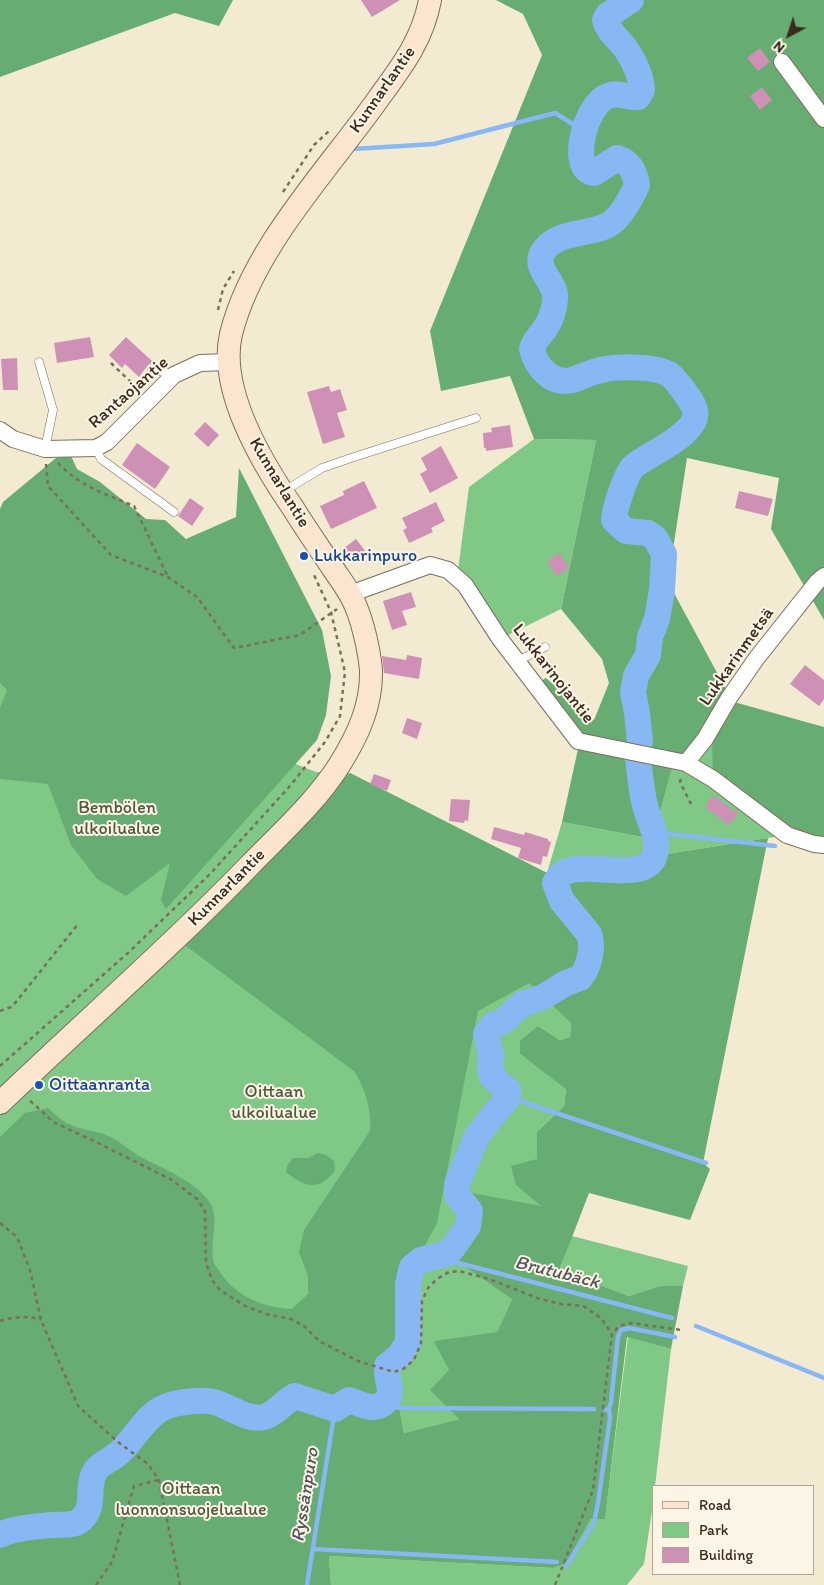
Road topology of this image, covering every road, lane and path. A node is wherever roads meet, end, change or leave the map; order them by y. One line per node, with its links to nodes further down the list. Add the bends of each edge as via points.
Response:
1 (430, 0): 5 (main road, Kunnarlantie, via 414,49 288,219 263,260 246,293 231,335)
2 (782, 62): 3 (street)
3 (824, 119)
4 (39, 362): 13 (lane, via 53,410)
5 (228, 362): 8 (street, Rantaojantie, via 200,363); 14 (main road, Kunnarlantie, via 242,417)
6 (111, 363): 9 (path, via 135,386)
7 (152, 369): 8 (lane)
8 (174, 375): 9 (street, Rantaojantie)
9 (154, 394): 12 (street, Rantaojantie, via 107,442)
10 (476, 418): 14 (lane, via 322,468)
11 (0, 430): 13 (street, Rantaojantie, via 13,439)
12 (96, 448): 13 (street, Rantaojantie); 15 (lane, via 101,459)
13 (45, 449): 18 (path, via 65,470 92,488 134,506); 18 (path, via 48,486 111,555)
14 (282, 492): 19 (main road, Kunnarlantie)
15 (174, 512)
16 (312, 571): 20 (path)
17 (824, 576): 23 (street, Lukkarinmetsä, via 756,659)
18 (168, 577): 20 (path, via 197,597 234,648 300,635)
19 (350, 594): 22 (street, Lukkarinojantie, via 430,565 448,570 466,585); 30 (main road, Kunnarlantie, via 364,633 371,669 369,701 361,728 339,767 311,801 206,910)
20 (331, 612): 28 (path, via 345,672 340,716 325,742 290,786 210,874 129,952)
21 (545, 647): 22 (lane)
22 (516, 662): 23 (street, Lukkarinojantie, via 578,741)
23 (686, 763): 24 (path, via 680,782); 25 (street, Lukkarinojantie, via 787,835)
24 (691, 804)
25 (824, 845)
26 (78, 924): 27 (path, via 16,1002)
27 (0, 1011)
28 (0, 1066)
29 (25, 1099): 35 (path, via 53,1122 170,1179 197,1199 205,1211 206,1263 220,1290 244,1306 291,1319 304,1326 319,1341 358,1361 394,1372 414,1360 421,1343 422,1301 436,1279 449,1272 459,1271 489,1279 540,1299 583,1306 601,1318)
30 (0, 1103)
31 (0, 1223): 32 (path, via 17,1237 30,1270)
32 (41, 1320): 33 (path, via 30,1316); 36 (path, via 78,1406 148,1464)
33 (0, 1321)
34 (681, 1330): 35 (path, via 631,1323 619,1326)
35 (612, 1334): 39 (path, via 593,1490)
36 (159, 1480): 37 (path, via 134,1486 112,1562); 38 (path)
37 (96, 1585)
38 (180, 1585)
39 (555, 1585)

